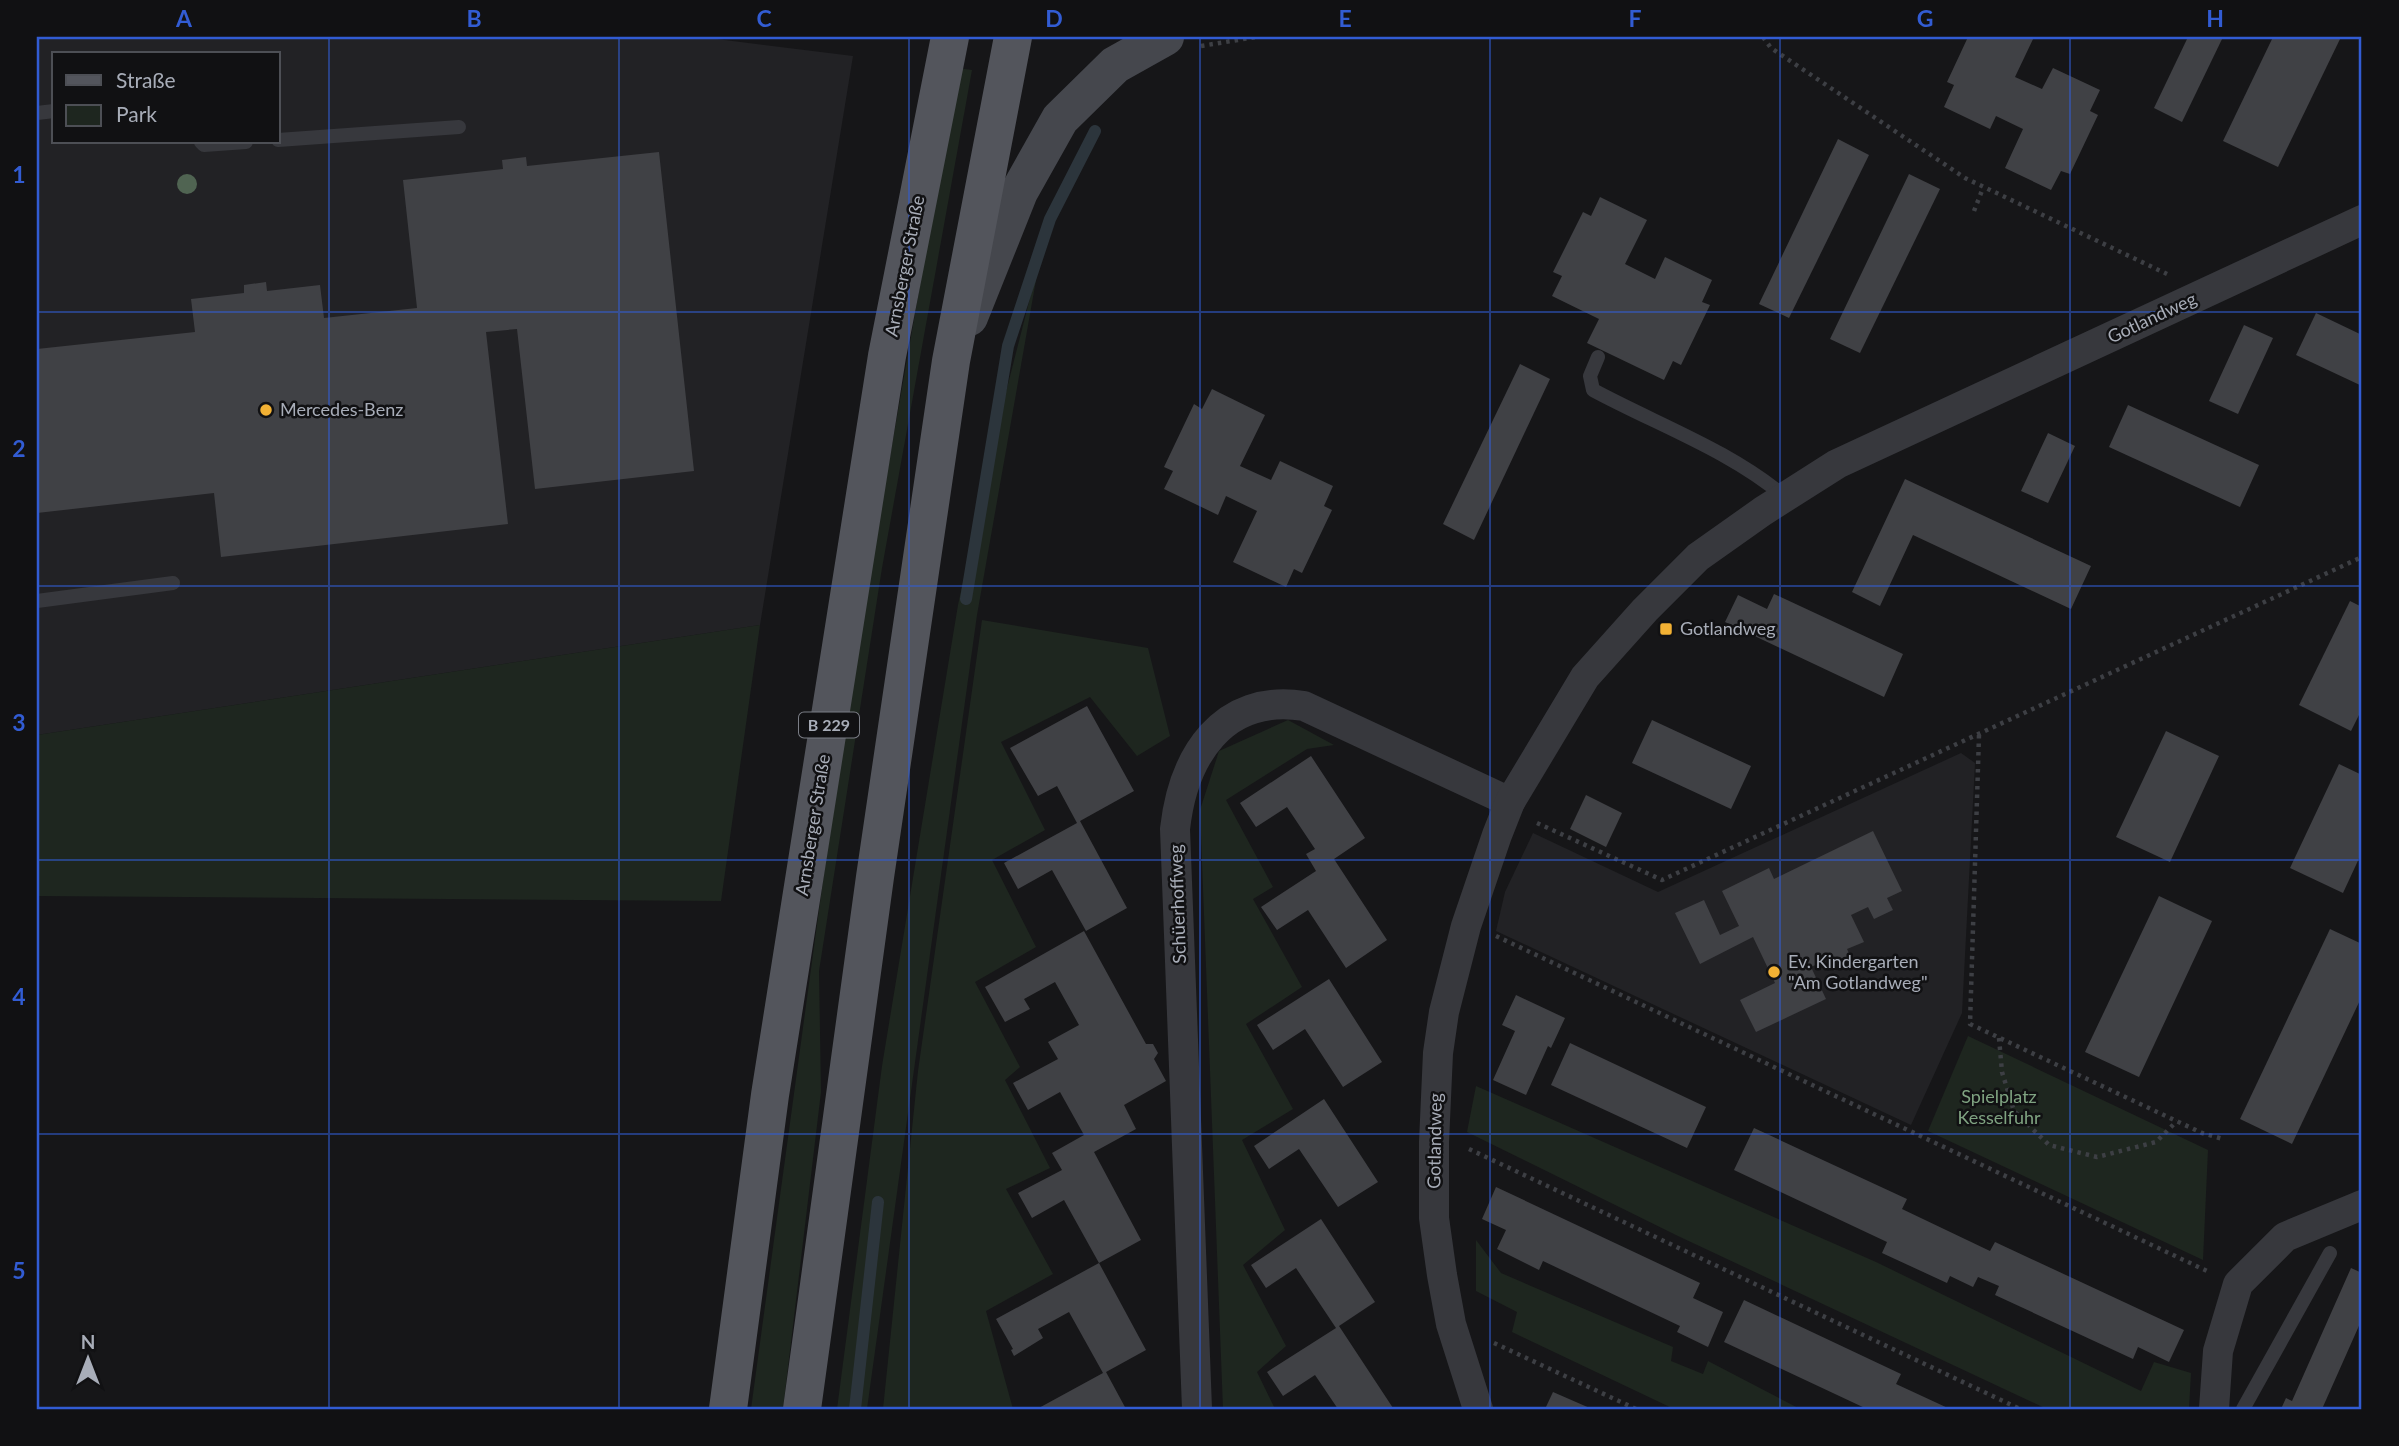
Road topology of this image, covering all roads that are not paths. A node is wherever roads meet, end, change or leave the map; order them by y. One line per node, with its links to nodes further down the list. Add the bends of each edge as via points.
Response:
1 (950, 37): 15 (main road, Arnsberger Straße / B 229, via 885,369 770,1095)
2 (1013, 37): 8 (main road)
3 (1165, 37): 8 (main road, via 1115,65 1060,118 1019,192)
4 (459, 127): 5 (lane)
5 (280, 140)
6 (2362, 220): 9 (street, Gotlandweg, via 1837,464)
7 (1598, 357): 9 (lane, via 1590,376 1593,390 1732,459)
8 (951, 361): 16 (main road)
9 (1785, 497): 12 (street, Gotlandweg, via 1698,557 1644,610 1586,677)
10 (173, 583): 11 (lane)
11 (37, 601)
12 (1510, 802): 17 (street, Schüerhoffweg, via 1304,706 1284,703 1251,709 1231,720 1213,733 1189,769 1175,829); 18 (street, Gotlandweg, via 1466,926 1438,1053 1434,1218 1451,1324)
13 (2362, 1205): 19 (street, via 2285,1237 2238,1284 2218,1351)
14 (2330, 1253): 20 (lane)
15 (727, 1409)
16 (802, 1409)
17 (1197, 1409)
18 (1478, 1409)
19 (2214, 1409)
20 (2243, 1409)

